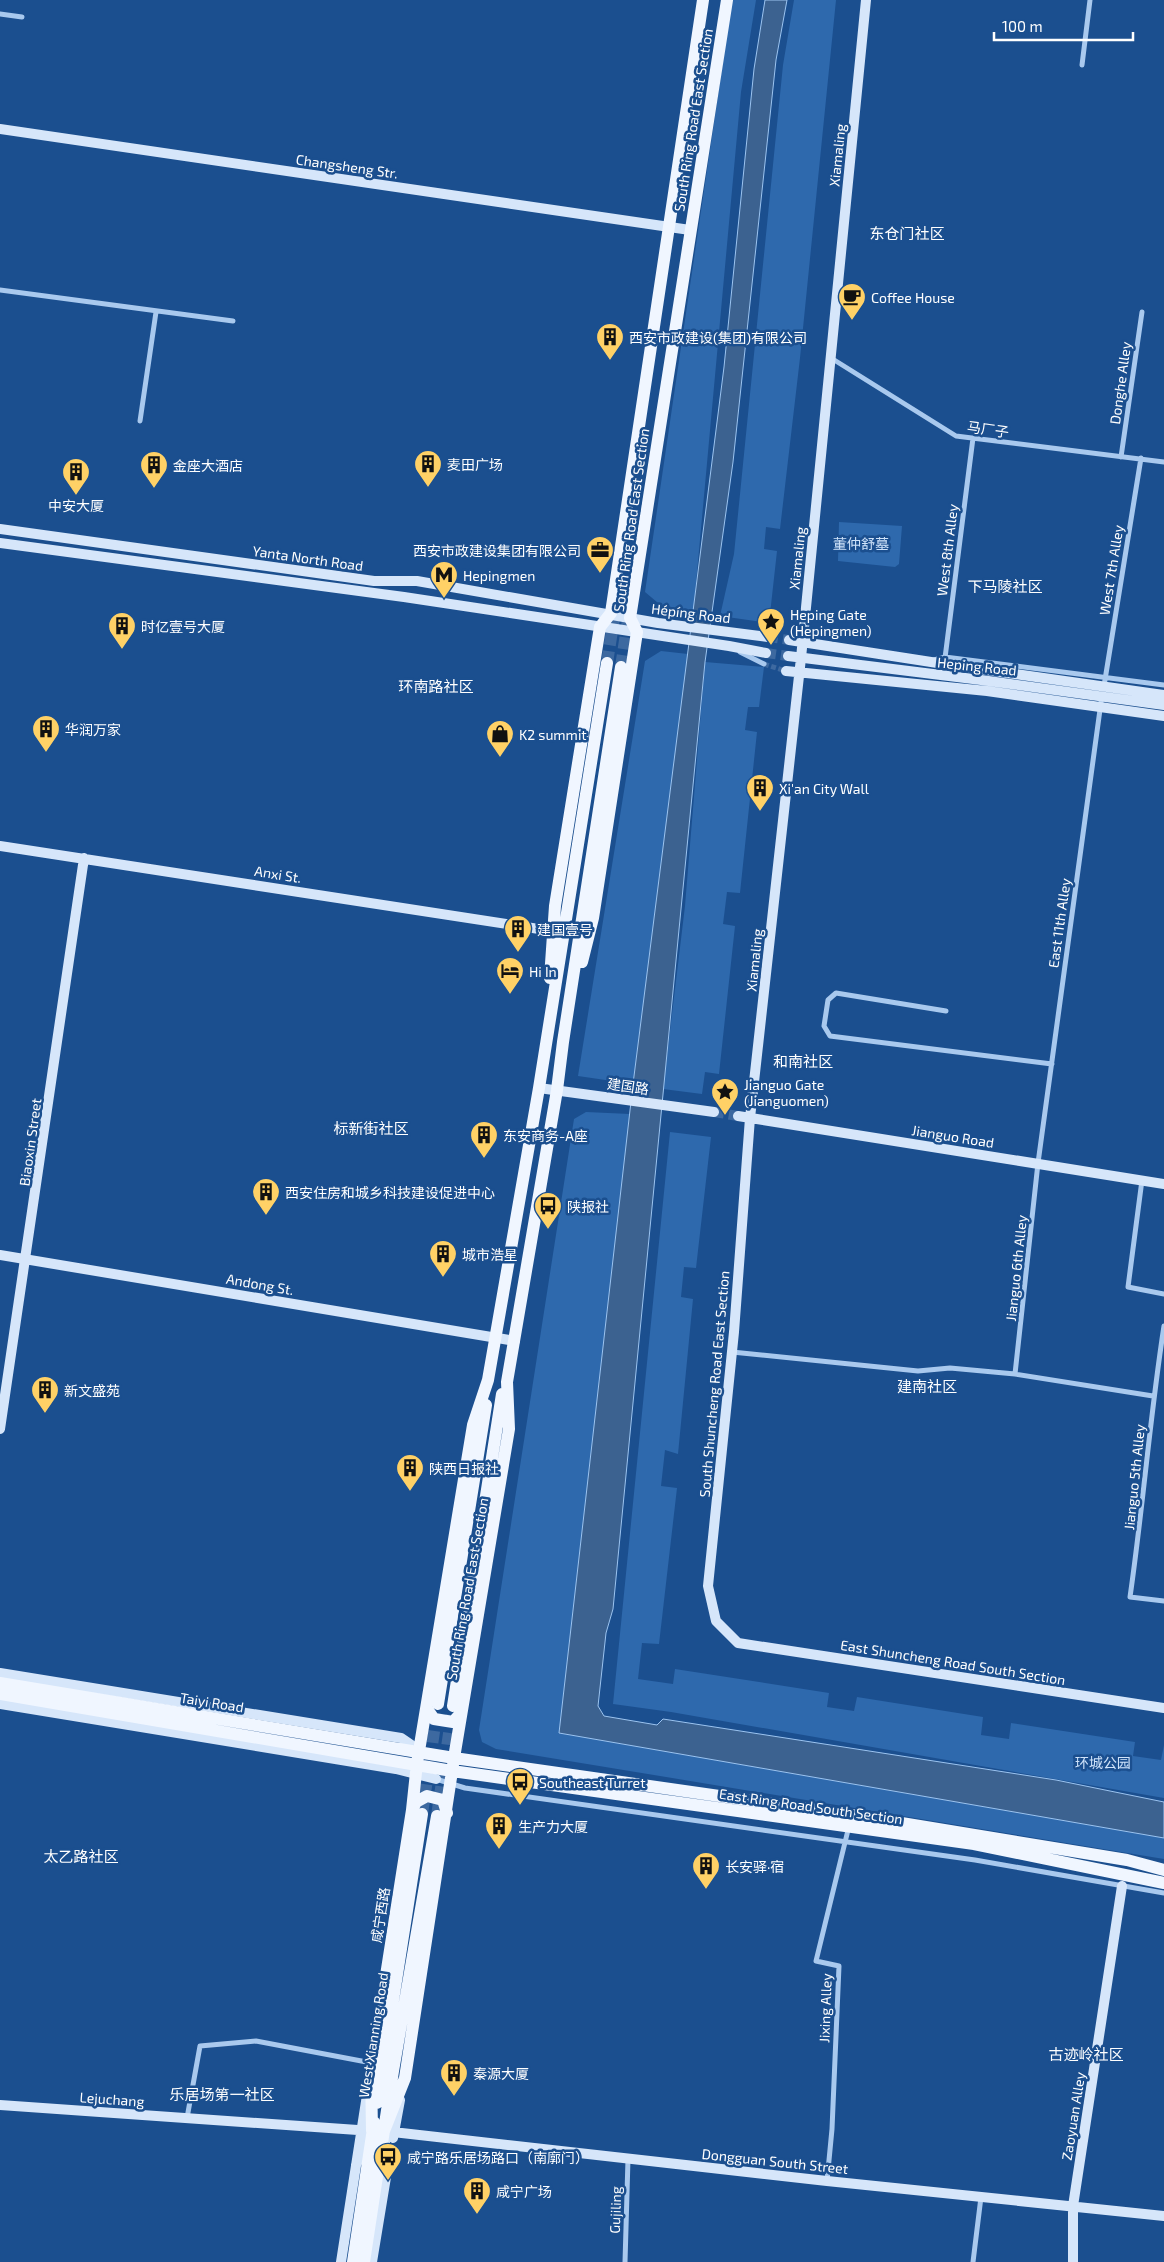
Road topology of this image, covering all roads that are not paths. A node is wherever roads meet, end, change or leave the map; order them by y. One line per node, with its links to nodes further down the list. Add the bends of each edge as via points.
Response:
1 (703, 0): 9 (main road, South Ring Road East Section)
2 (727, 0): 10 (main road, South Ring Road East Section)
3 (866, 0): 15 (street, Xiamaling)
4 (1090, 0): 7 (street)
5 (0, 14): 6 (street)
6 (22, 17)
7 (1082, 64)
8 (0, 129): 9 (street, Changsheng Str.)
9 (669, 226): 10 (street, Changsheng Str.); 23 (main road, South Ring Road East Section)
10 (690, 230): 24 (main road, South Ring Road East Section)
11 (0, 290): 12 (street)
12 (156, 312): 14 (street); 16 (street)
13 (1142, 312): 18 (street, Donghe Alley)
14 (233, 321)
15 (831, 358): 17 (street, 马厂子, via 956,436); 29 (street, Xiamaling)
16 (140, 421)
17 (972, 438): 18 (street, 马厂子); 33 (street, West 8th Alley)
18 (1121, 457): 19 (street, 马厂子)
19 (1141, 458): 20 (street, 马厂子); 39 (street, West 7th Alley)
20 (1164, 462)
21 (0, 529): 23 (street, Yanta North Road, via 374,581 417,581)
22 (0, 543): 25 (street, Yanta North Road, via 404,597)
23 (611, 613): 24 (street, Hépíng Road); 25 (main road, South Ring Road East Section)
24 (630, 618): 26 (main road, South Ring Road East Section); 27 (street, Hépíng Road)
25 (600, 627): 26 (street, Yanta North Road); 46 (main road, South Ring Road East Section)
26 (637, 632): 32 (street, Yanta North Road, via 728,646); 49 (main road, South Ring Road East Section, via 593,918)
27 (768, 637)
28 (789, 640): 29 (street, Heping Road)
29 (803, 642): 31 (street, Xiamaling); 33 (street, Heping Road, via 928,662)
30 (788, 656): 31 (street, Heping Road)
31 (801, 658): 37 (street, Xiamaling); 39 (street, Heping Road)
32 (765, 659)
33 (945, 661): 39 (street, Heping Road)
34 (607, 663): 48 (main road, South Ring Road East Section)
35 (621, 667): 49 (main road, South Ring Road East Section)
36 (786, 671): 37 (street)
37 (800, 672): 42 (street); 55 (street, Xiamaling)
38 (1164, 685): 39 (street)
39 (1104, 686): 40 (street, Heping Road); 41 (street, Heping Road); 42 (street, East 11th Alley)
40 (1164, 695)
41 (1164, 706)
42 (1100, 707): 43 (street); 50 (street, East 11th Alley)
43 (1164, 716)
44 (0, 846): 45 (street, Anxi St.)
45 (84, 858): 46 (street, Anxi St.); 60 (street, Biaoxin Street)
46 (552, 931): 48 (main road, South Ring Road East Section)
47 (946, 1010): 50 (street, via 836,993 828,1000 824,1026 830,1036)
48 (546, 1042): 51 (main road, South Ring Road East Section)
49 (562, 1042): 52 (main road, South Ring Road East Section)
50 (1052, 1064): 56 (street, East 11th Alley)
51 (539, 1088): 52 (street, 建国路); 63 (main road, South Ring Road East Section)
52 (557, 1090): 53 (street, 建国路); 64 (main road, South Ring Road East Section)
53 (714, 1112)
54 (738, 1116): 55 (street, Jianguo Road)
55 (750, 1118): 56 (street, Jianguo Road); 65 (street, South Shuncheng Road East Section)
56 (1038, 1164): 57 (street, Jianguo Road); 66 (street, Jianguo 6th Alley)
57 (1142, 1180): 58 (street, Jianguo Road); 61 (street, via 1128,1287)
58 (1164, 1184)
59 (0, 1255): 60 (street, Andong St.)
60 (27, 1259): 63 (street, Andong St.); 68 (street, Biaoxin Street)
61 (1164, 1294)
62 (1164, 1326): 67 (street, Jianguo 5th Alley)
63 (496, 1338): 64 (street, Andong St.); 75 (main road, South Ring Road East Section, via 488,1380 473,1425)
64 (515, 1341): 77 (main road, South Ring Road East Section, via 507,1382 509,1429)
65 (732, 1352): 66 (street, via 918,1372 950,1368); 70 (street, South Shuncheng Road East Section, via 708,1586 716,1621)
66 (1015, 1374): 67 (street)
67 (1153, 1396): 69 (street, Jianguo 5th Alley, via 1142,1516 1130,1597)
68 (0, 1429)
69 (1164, 1601)
70 (738, 1643): 76 (street, East Shuncheng Road South Section)
71 (0, 1673): 79 (street, via 401,1738)
72 (0, 1683): 79 (main road, Taiyi Road)
73 (0, 1694): 79 (main road, Taiyi Road)
74 (0, 1704): 79 (street, via 396,1769)
75 (432, 1706): 77 (main road, via 434,1719 452,1722); 79 (main road, South Ring Road East Section)
76 (1164, 1708)
77 (457, 1710): 78 (main road, South Ring Road East Section)
78 (454, 1758): 79 (main road, East Ring Road South Section); 80 (main road, South Ring Road East Section); 86 (main road, East Ring Road South Section, via 859,1816)
79 (417, 1763): 80 (main road, East Ring Road South Section); 81 (street); 82 (main road, 咸宁西路)
80 (452, 1777): 81 (street); 83 (main road); 84 (main road, East Ring Road South Section); 85 (street, via 465,1788)
81 (436, 1779)
82 (417, 1812): 83 (main road, via 416,1802 427,1796 443,1800); 90 (main road, 咸宁西路); 93 (main road, West Xianning Road)
83 (442, 1815): 93 (main road, West Xianning Road); 93 (main road, via 404,2078)
84 (849, 1826): 85 (street, Jixing Alley); 87 (main road, East Ring Road South Section, via 974,1844)
85 (845, 1843): 87 (street); 95 (street, Jixing Alley, via 816,1961 839,1966)
86 (1164, 1868)
87 (1124, 1881): 88 (main road, East Ring Road South Section); 89 (main road); 97 (street, Zaoyuan Alley)
88 (1164, 1883)
89 (1164, 1893)
90 (372, 2067): 92 (street, via 256,2041 200,2046); 93 (main road, 咸宁西路)
91 (0, 2105): 92 (street, Lejuchang)
92 (187, 2118): 93 (street, Lejuchang)
93 (378, 2131): 94 (street, Dongguan South Street); 99 (street, via 356,2165); 100 (main road, West Xianning Road); 101 (main road, West Xianning Road); 102 (street, via 387,2165)
94 (628, 2158): 95 (street, Dongguan South Street); 103 (street, Gujiling)
95 (827, 2181): 96 (street, Dongguan South Street)
96 (981, 2196): 97 (street, Dongguan South Street); 104 (street)
97 (1073, 2206): 98 (street, Dongguan South Street); 105 (street, Zaoyuan Alley)
98 (1164, 2216)
99 (341, 2262)
100 (353, 2262)
101 (364, 2262)
102 (372, 2262)
103 (625, 2262)
104 (973, 2262)
105 (1073, 2262)

